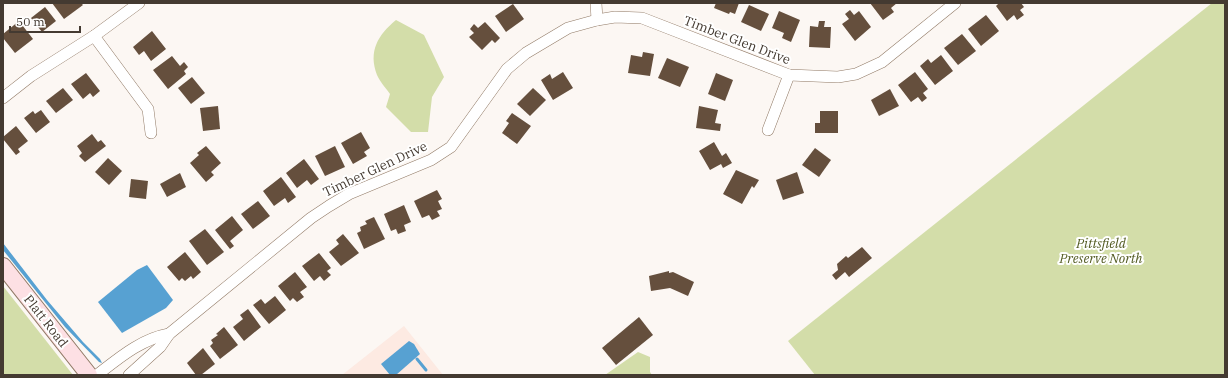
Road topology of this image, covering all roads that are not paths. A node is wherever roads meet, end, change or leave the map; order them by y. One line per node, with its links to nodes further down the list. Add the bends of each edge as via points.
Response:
1 (139, 3): 5 (street)
2 (596, 3): 4 (street)
3 (955, 3): 6 (street, Timber Glen Drive, via 882,62 865,70 838,77)
4 (597, 20): 6 (street, Timber Glen Drive, via 642,18); 11 (street, Timber Glen Drive, via 568,28 526,53 506,69 451,147 431,160 349,194 329,206)
5 (94, 36): 7 (street, via 31,76); 9 (street, via 148,109)
6 (789, 75): 8 (street)
7 (3, 98)
8 (768, 130)
9 (151, 133)
10 (3, 266): 12 (main road, Platt Road)
11 (169, 334): 13 (street, Timber Glen Drive, via 154,337); 14 (street, Timber Glen Drive, via 160,347)
12 (89, 375)
13 (97, 375)
14 (129, 375)

